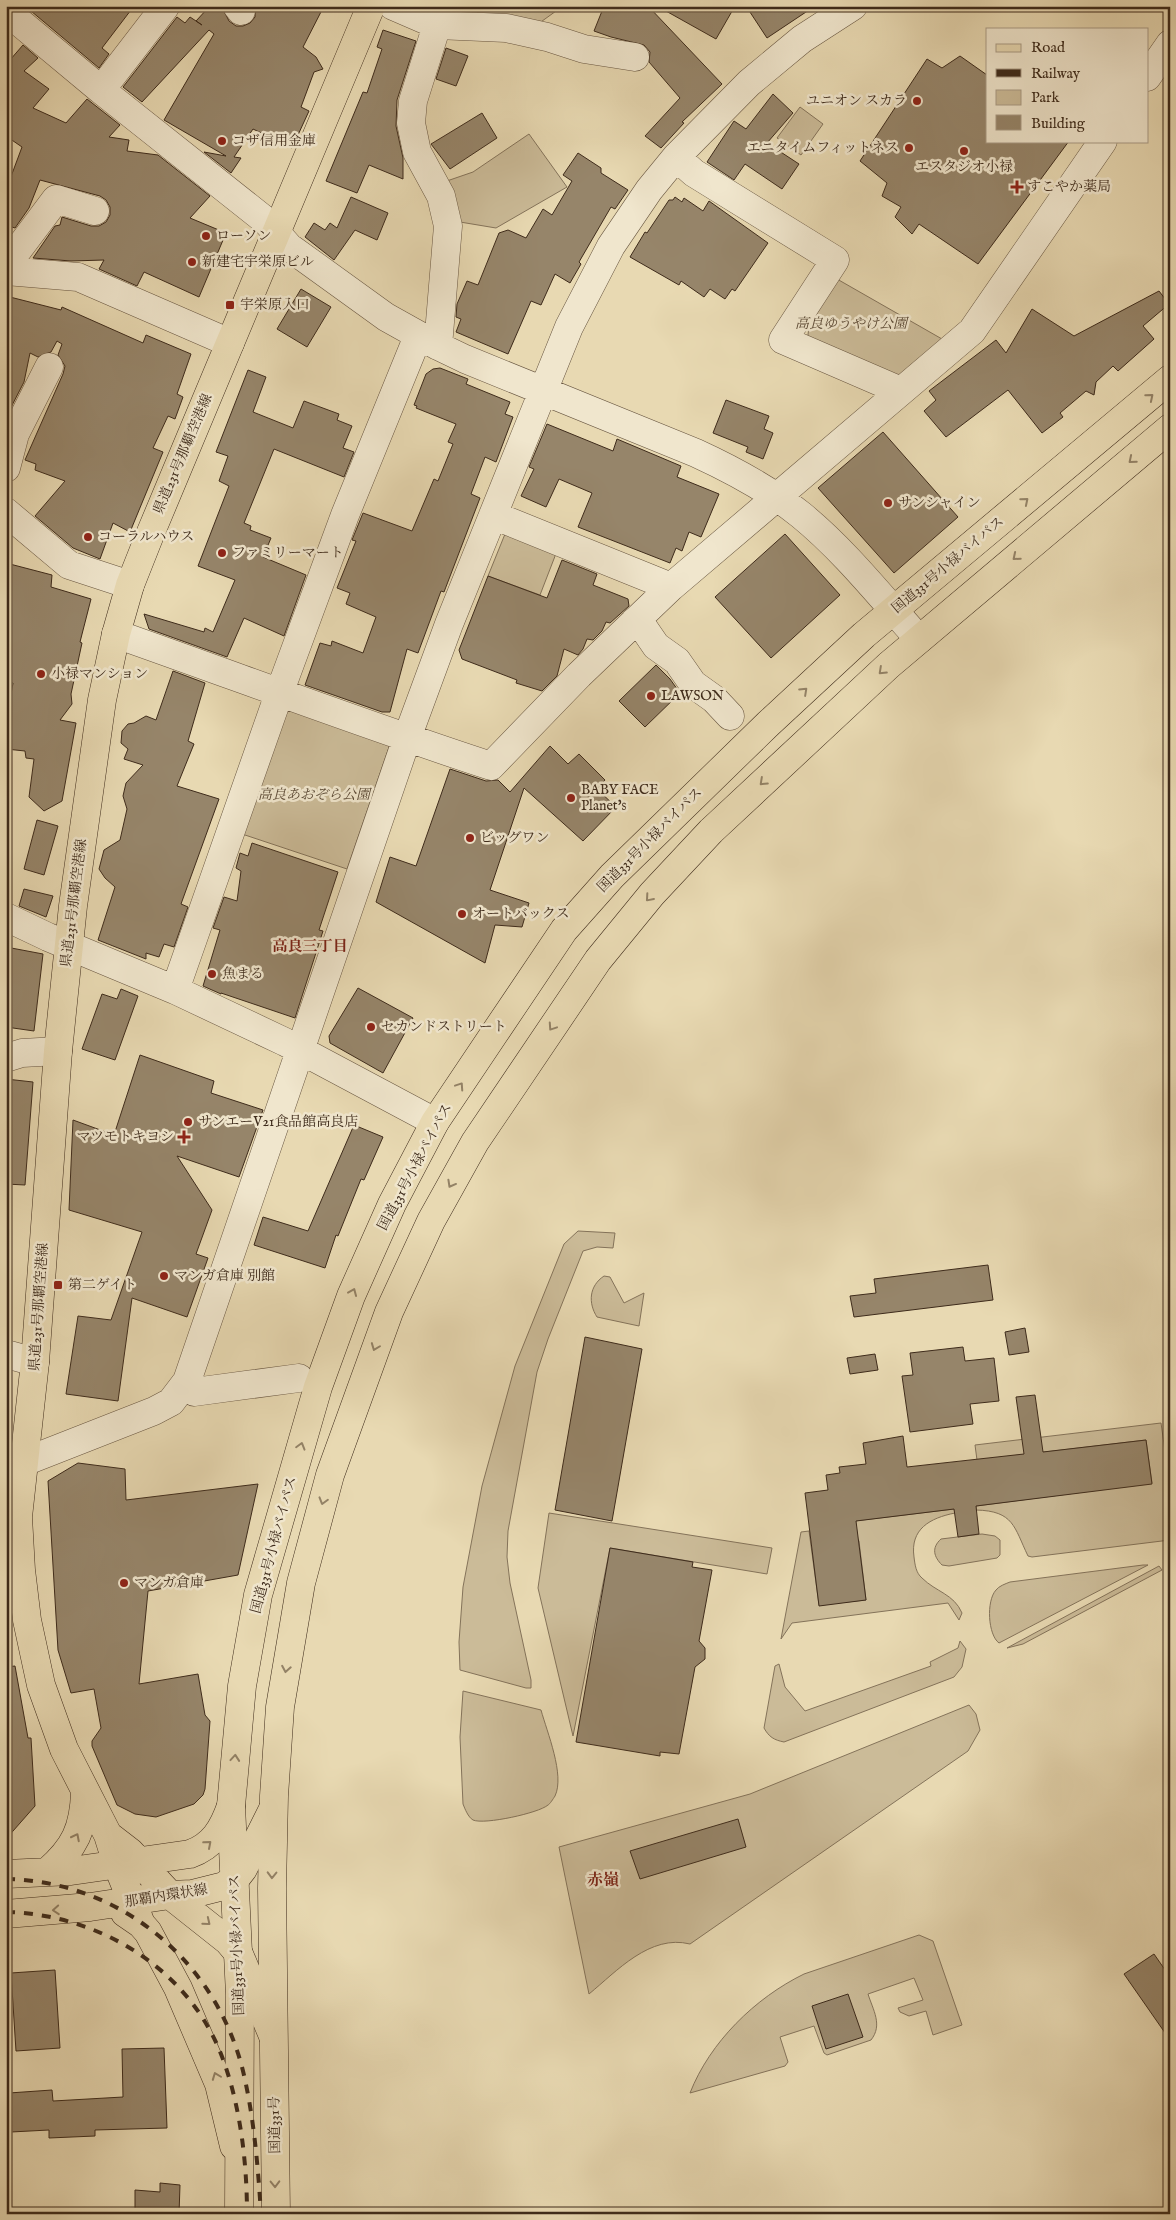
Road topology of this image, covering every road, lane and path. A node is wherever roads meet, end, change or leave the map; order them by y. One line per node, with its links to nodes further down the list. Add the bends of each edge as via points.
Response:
1 (165, 6): 10 (street)
2 (372, 6): 14 (main road, 県道231号那覇空港線)
3 (392, 6): 6 (street)
4 (853, 6): 12 (street, via 802,39 749,84)
5 (6, 11): 10 (street)
6 (437, 25): 8 (street, via 506,28 584,49); 16 (street, via 413,101 411,123 417,152 441,196 448,226)
7 (1170, 44): 9 (street)
8 (635, 58)
9 (1148, 76)
10 (101, 90): 14 (street)
11 (1102, 142): 21 (street, via 972,331)
12 (676, 157): 20 (street, via 649,190 612,246 569,327); 21 (street, via 694,173 835,260 783,340)
13 (95, 211): 15 (street, via 56,199 14,255)
14 (277, 233): 16 (street, via 289,247 386,317); 17 (main road, 県道231号那覇空港線)
15 (9, 271): 17 (street, via 78,277)
16 (428, 341): 20 (street); 33 (street, via 345,515)
17 (230, 343): 27 (main road, 県道231号那覇空港線)
18 (49, 367): 23 (street, via 15,434)
19 (1170, 379): 29 (main road, 国道331号小禄バイパス, one-way to 19)
20 (543, 390): 24 (street, via 696,453); 26 (street)
21 (901, 391): 24 (street)
22 (1170, 428): 32 (main road, one-way to 32)
23 (6, 468)
24 (777, 498): 28 (street); 29 (street, via 828,538)
25 (6, 512): 27 (street, via 69,565)
26 (493, 515): 28 (street); 35 (street)
27 (130, 585): 31 (main road, 県道231号那覇空港線)
28 (671, 587): 30 (street)
29 (893, 611): 32 (street); 42 (main road, 国道331号小禄バイパス, one-way to 29, via 564,930 600,890 768,724)
30 (636, 621): 34 (street, via 656,646 678,661 693,684); 35 (street, via 579,674 491,766)
31 (116, 634): 33 (street); 37 (main road, 県道231号那覇空港線, via 102,700)
32 (919, 639): 50 (main road, one-way to 50, via 711,831 652,894 598,960 475,1142 440,1205 382,1329 351,1414 311,1542 293,1620 280,1706)
33 (280, 691): 35 (street); 38 (street)
34 (730, 716)
35 (407, 738): 39 (street)
36 (6, 917): 37 (street)
37 (68, 945): 38 (street); 40 (main road, 県道231号那覇空港線)
38 (175, 990): 39 (street)
39 (300, 1050): 42 (street); 47 (street, via 194,1366 181,1391 171,1402 154,1411)
40 (58, 1051): 41 (street, via 22,1053); 44 (main road, 県道231号那覇空港線)
41 (6, 1058)
42 (435, 1122): 49 (main road, 国道331号小禄バイパス, one-way to 42, via 238,1717 255,1610 318,1387 351,1296 392,1204)
43 (6, 1354): 44 (street)
44 (35, 1362): 47 (main road, 県道231号那覇空港線)
45 (299, 1378): 46 (street)
46 (194, 1392)
47 (15, 1466): 48 (main road, 県道231号那覇空港線, via 18,1535 37,1671 56,1729)
48 (85, 1792): 51 (main road, one-way to 48, via 60,1861 74,1842 84,1817); 54 (main road, 県道231号那覇空港線, via 108,1835)
49 (231, 1806): 53 (main road, 国道331号小禄バイパス); 54 (main road, one-way to 49, via 207,1846 221,1830)
50 (274, 1809): 53 (main road, 那覇内環状線, via 251,1856); 58 (main road, one-way to 58)
51 (59, 1872): 52 (main road); 54 (main road)
52 (6, 1874)
53 (236, 1878): 55 (main road, 那覇内環状線, via 210,1890); 57 (main road, 国道331号小禄バイパス)
54 (124, 1888): 55 (main road, 那覇内環状線); 55 (main road); 56 (main road, one-way to 56); 59 (main road, one-way to 54, via 224,2100 216,2076 178,1988)
55 (170, 1895): 57 (main road, one-way to 57, via 223,1935)
56 (6, 1914)
57 (239, 1954): 58 (main road); 59 (main road, 国道331号小禄バイパス)
58 (273, 2037): 61 (main road, 国道331号, one-way to 61)
59 (238, 2175): 60 (main road)
60 (238, 2214)
61 (276, 2214)

